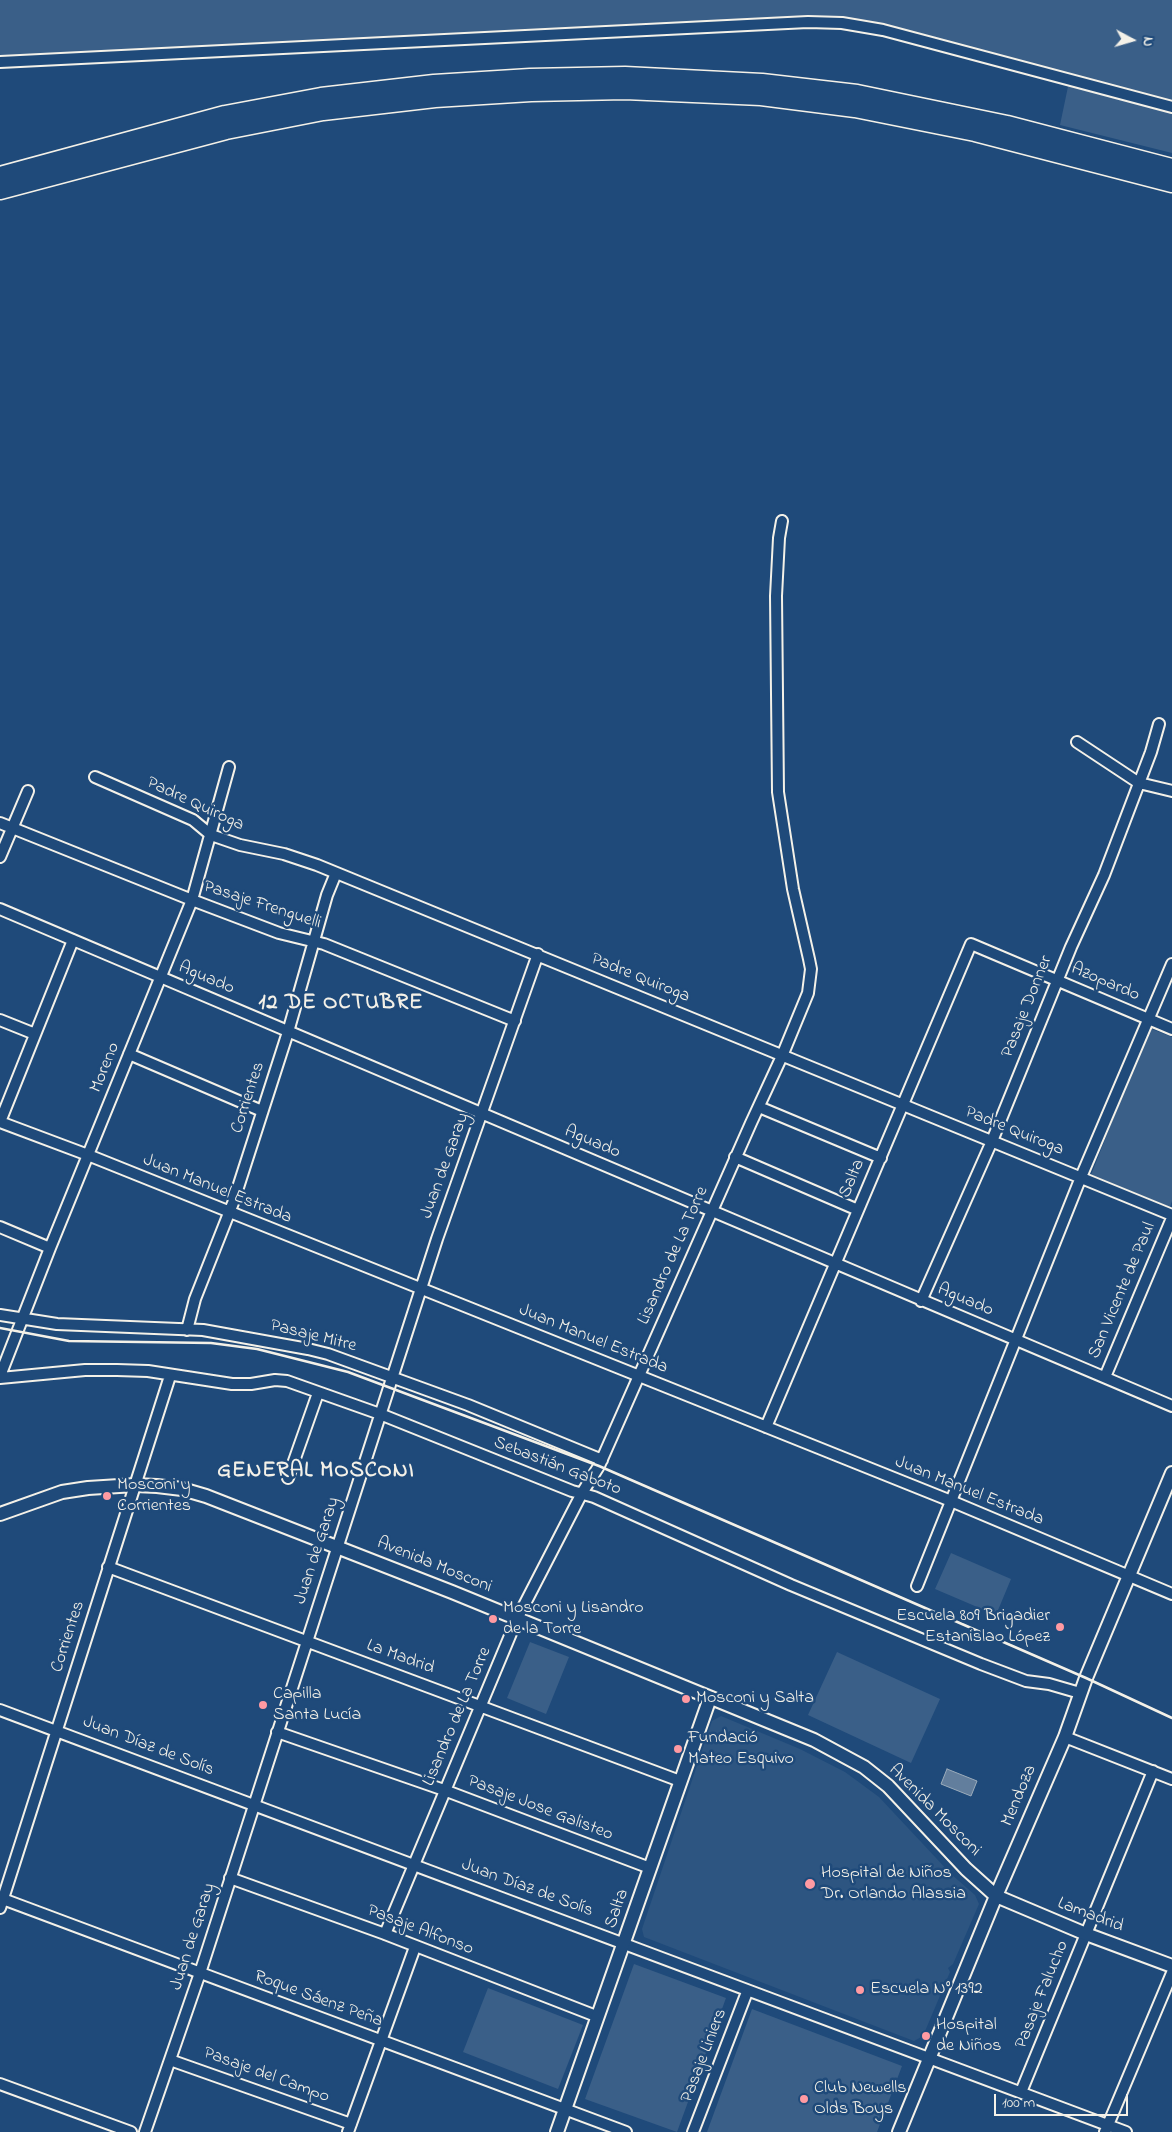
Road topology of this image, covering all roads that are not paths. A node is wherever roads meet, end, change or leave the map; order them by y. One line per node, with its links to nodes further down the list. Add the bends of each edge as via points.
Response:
1 (0, 62): 4 (street, via 808,22 842,23 883,30)
2 (762, 90): 3 (highway); 6 (highway, via 616,77 530,78 378,90 225,115); 8 (highway, via 531,92 379,104 275,119 226,130)
3 (804, 94): 5 (highway, via 867,95 963,115); 7 (highway, via 967,130)
4 (1172, 107)
5 (1172, 168)
6 (0, 176)
7 (1172, 183)
8 (0, 190)
9 (782, 521): 38 (street, Lisandro de La Torre, via 776,596 778,792 793,889 811,970 808,994)
10 (1159, 724): 14 (street, Pasaje Donner)
11 (1076, 742): 14 (street)
12 (229, 767): 19 (street, Moreno)
13 (95, 778): 19 (street, Padre Quiroga, via 193,820)
14 (1139, 783): 15 (street); 30 (street, Pasaje Donner, via 1104,875)
15 (1172, 790)
16 (28, 791): 18 (street)
17 (0, 823): 18 (street, Pasaje Frenguelli)
18 (12, 828): 20 (street); 22 (street, Pasaje Frenguelli)
19 (211, 835): 21 (street, Padre Quiroga, via 284,854); 22 (street, Moreno)
20 (0, 857)
21 (336, 873): 25 (street, Corrientes); 27 (street, Padre Quiroga)
22 (192, 900): 25 (street, Pasaje Frenguelli, via 279,933); 29 (street, Moreno)
23 (0, 909): 24 (street, Aguado)
24 (72, 940): 29 (street, Aguado); 36 (street)
25 (314, 942): 33 (street, Pasaje Frenguelli); 35 (street, Corrientes)
26 (971, 944): 30 (street, Azopardo); 39 (street, Salta)
27 (538, 954): 33 (street, Juan de Garay); 38 (street, Padre Quiroga)
28 (1172, 964): 31 (street)
29 (161, 978): 35 (street, Aguado); 37 (street, Moreno)
30 (1056, 980): 31 (street, Azopardo); 44 (street, Pasaje Donner)
31 (1148, 1019): 34 (street, Azopardo); 48 (street)
32 (0, 1020): 36 (street)
33 (515, 1021): 42 (street, Juan de Garay)
34 (1172, 1029)
35 (288, 1032): 41 (street, Corrientes); 42 (street, Aguado)
36 (35, 1034): 43 (street)
37 (129, 1054): 41 (street); 45 (street, Moreno)
38 (782, 1056): 39 (street, Padre Quiroga); 40 (street, Lisandro de La Torre)
39 (904, 1104): 44 (street, Padre Quiroga); 47 (street, Salta)
40 (759, 1107): 46 (street, Lisandro de La Torre); 47 (street)
41 (262, 1111): 50 (street, Corrientes)
42 (482, 1114): 51 (street, Aguado); 56 (street, Juan de Garay)
43 (0, 1122): 45 (street, Juan Manuel Estrada)
44 (992, 1141): 48 (street, Padre Quiroga); 57 (street, Pasaje Donner)
45 (88, 1155): 50 (street, Juan Manuel Estrada); 54 (street, Moreno)
46 (735, 1157): 49 (street); 51 (street, Lisandro de La Torre)
47 (881, 1158): 49 (street, Salta)
48 (1081, 1177): 52 (street, Padre Quiroga); 61 (street)
49 (858, 1210): 55 (street, Salta)
50 (228, 1212): 56 (street, Juan Manuel Estrada); 60 (street, Corrientes, via 194,1299)
51 (712, 1212): 55 (street, Aguado); 65 (street, Lisandro de La Torre)
52 (1172, 1216): 66 (street, San Vicente de Paul)
53 (0, 1228): 54 (street)
54 (50, 1248): 59 (street, Moreno)
55 (836, 1264): 57 (street, Aguado); 70 (street, Salta)
56 (422, 1288): 64 (street, Juan de Garay); 65 (street, Juan Manuel Estrada)
57 (921, 1301): 61 (street, Aguado)
58 (0, 1315): 59 (street, Pasaje Mitre)
59 (21, 1319): 60 (street, Pasaje Mitre, via 57,1324); 63 (street, Moreno)
60 (187, 1330): 64 (street, Pasaje Mitre, via 308,1349)
61 (1016, 1340): 66 (street, Aguado); 76 (street)
62 (170, 1376): 63 (street, Sebastián Gaboto, via 148,1371 85,1370); 67 (street, Sebastián Gaboto, via 232,1384 287,1381); 74 (street, Corrientes)
63 (0, 1377)
64 (392, 1377): 69 (street, Juan de Garay); 71 (street, Pasaje Mitre)
65 (640, 1377): 70 (street, Juan Manuel Estrada); 71 (street, Lisandro de La Torre)
66 (1105, 1377): 68 (street, Aguado)
67 (318, 1392): 69 (street, Sebastián Gaboto); 73 (street)
68 (1172, 1406)
69 (380, 1414): 75 (street, Sebastián Gaboto, via 572,1492); 78 (street, Juan de Garay)
70 (766, 1427): 76 (street, Juan Manuel Estrada)
71 (602, 1460): 75 (street, Lisandro de La Torre)
72 (1172, 1473): 80 (street, Mendoza)
73 (288, 1478)
74 (135, 1485): 77 (street, Avenida Mosconi, via 62,1492); 78 (street, Avenida Mosconi, via 182,1489 206,1496); 79 (street, Corrientes)
75 (582, 1493): 83 (street, Lisandro de La Torre); 85 (street, Sebastián Gaboto, via 981,1664 1026,1681)
76 (951, 1501): 80 (street, Juan Manuel Estrada); 81 (street)
77 (0, 1514)
78 (337, 1547): 83 (street, Avenida Mosconi); 84 (street, Juan de Garay)
79 (108, 1567): 84 (street, La Madrid); 89 (street, Corrientes)
80 (1130, 1576): 82 (street, Juan Manuel Estrada); 85 (street, Mendoza)
81 (917, 1586)
82 (1172, 1594)
83 (517, 1619): 86 (street, Avenida Mosconi); 87 (street, Lisandro de La Torre)
84 (306, 1641): 87 (street, La Madrid); 90 (street, Juan de Garay)
85 (1080, 1693): 91 (street, Mendoza)
86 (710, 1698): 94 (street, Salta); 100 (street, Avenida Mosconi, via 814,1740 864,1767 888,1786)
87 (480, 1705): 94 (street, La Madrid); 95 (street, Lisandro de La Torre)
88 (0, 1710): 89 (street, Juan Díaz de Solís)
89 (56, 1730): 96 (street, Juan Díaz de Solís); 101 (street, Corrientes)
90 (277, 1732): 95 (street, Pasaje Jose Galisteo); 96 (street, Juan de Garay)
91 (1065, 1737): 92 (street); 100 (street, Mendoza)
92 (1153, 1771): 93 (street); 103 (street, Pasaje Falucho)
93 (1172, 1779)
94 (680, 1781): 98 (street, Salta)
95 (444, 1790): 97 (street, Lisandro de La Torre); 98 (street, Pasaje Jose Galisteo)
96 (255, 1804): 97 (street, Juan Díaz de Solís); 99 (street, Juan de Garay)
97 (414, 1865): 102 (street, Lisandro de La Torre); 104 (street, Juan Díaz de Solís)
98 (650, 1868): 104 (street, Salta)
99 (230, 1878): 102 (street, Pasaje Alfonso); 107 (street, Juan de Garay)
100 (996, 1896): 103 (street, Lamadrid); 112 (street, Mendoza)
101 (1, 1902): 107 (street, Roque Sáenz Peña)
102 (385, 1934): 105 (street, Pasaje Alfonso)
103 (1086, 1934): 106 (street, Lamadrid); 115 (street, Pasaje Falucho)
104 (624, 1943): 109 (street, Juan Díaz de Solís); 110 (street, Salta)
105 (415, 1947): 110 (street, Pasaje Alfonso); 111 (street)
106 (1172, 1966)
107 (200, 1973): 111 (street, Roque Sáenz Peña); 113 (street, Juan de Garay)
108 (1172, 1973): 118 (street)
109 (747, 1992): 112 (street, Juan Díaz de Solís); 123 (street, Pasaje Liniers)
110 (596, 2016): 116 (street, Salta)
111 (380, 2041): 116 (street, Roque Sáenz Peña); 117 (street)
112 (928, 2058): 115 (street, Juan Díaz de Solís); 124 (street, Mendoza)
113 (170, 2060): 117 (street, Pasaje del Campo); 120 (street, Juan de Garay)
114 (0, 2084): 119 (street)
115 (1021, 2092): 118 (street, Juan Díaz de Solís)
116 (565, 2109): 121 (street, Salta); 122 (street, Roque Sáenz Peña)
117 (349, 2128)
118 (1107, 2129): 125 (street, Juan Díaz de Solís)
119 (131, 2132)
120 (145, 2132)
121 (557, 2132)
122 (626, 2132)
123 (693, 2132)
124 (899, 2132)
125 (1126, 2132)

